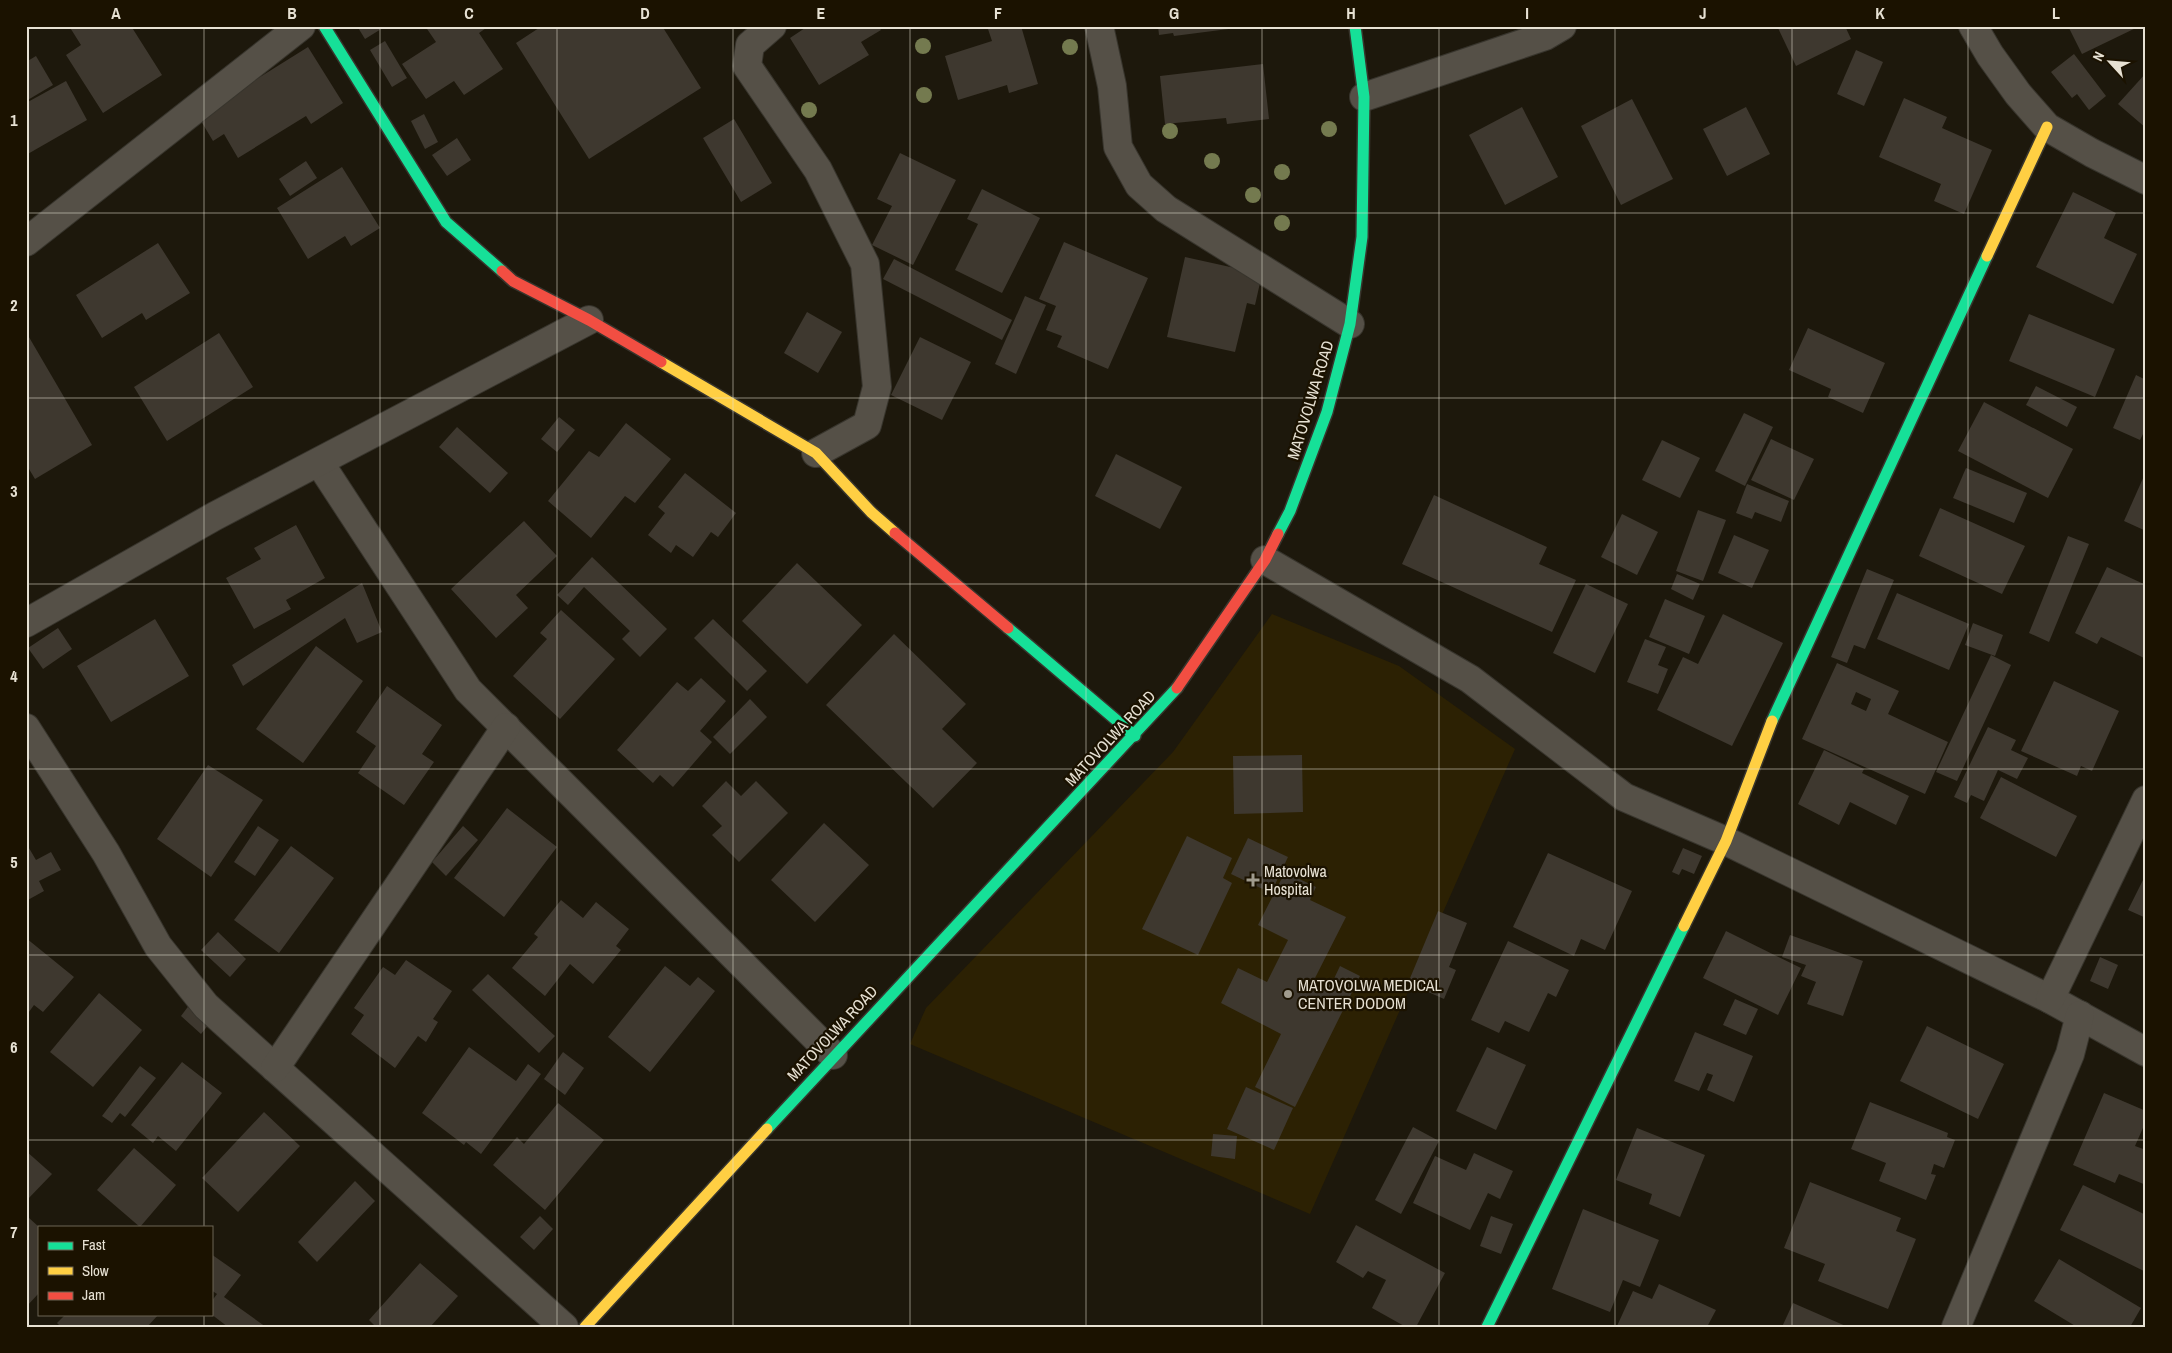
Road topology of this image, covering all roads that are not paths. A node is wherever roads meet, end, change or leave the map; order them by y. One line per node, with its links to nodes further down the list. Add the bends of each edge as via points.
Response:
1 (300, 26): 11 (street)
2 (324, 26): 12 (street, via 446,222 513,281)
3 (772, 26): 14 (street, via 750,45 747,66 818,170 865,264 875,351 877,387 867,425)
4 (1099, 26): 13 (street, via 1112,86 1118,148 1139,185 1166,209)
5 (1355, 26): 8 (street, MATOVOLWA ROAD)
6 (1562, 26): 8 (street, via 1545,36)
7 (1973, 26): 9 (street, via 2018,94)
8 (1364, 97): 13 (street, MATOVOLWA ROAD, via 1362,238)
9 (2047, 127): 10 (street, via 2092,154); 22 (street, via 1771,724)
10 (2146, 180)
11 (26, 242)
12 (589, 320): 14 (street); 15 (street)
13 (1350, 324): 16 (street, MATOVOLWA ROAD, via 1327,412 1290,511)
14 (816, 453): 20 (street, via 871,512)
15 (319, 462): 17 (street, via 215,516); 18 (street, via 468,690)
16 (1265, 560): 20 (street, MATOVOLWA ROAD, via 1172,696); 22 (street, via 1470,679 1624,797)
17 (26, 623)
18 (506, 727): 26 (street); 27 (street)
19 (26, 728): 27 (street, via 106,853 158,946 206,1006)
20 (1135, 736): 26 (street, MATOVOLWA ROAD)
21 (2146, 800): 23 (street)
22 (1726, 841): 23 (street); 30 (street)
23 (2050, 999): 24 (street)
24 (2080, 1016): 25 (street); 31 (street, via 2070,1054)
25 (2146, 1052)
26 (833, 1055): 29 (street, MATOVOLWA ROAD)
27 (275, 1068): 28 (street)
28 (564, 1327)
29 (584, 1327)
30 (1487, 1327)
31 (1956, 1327)

